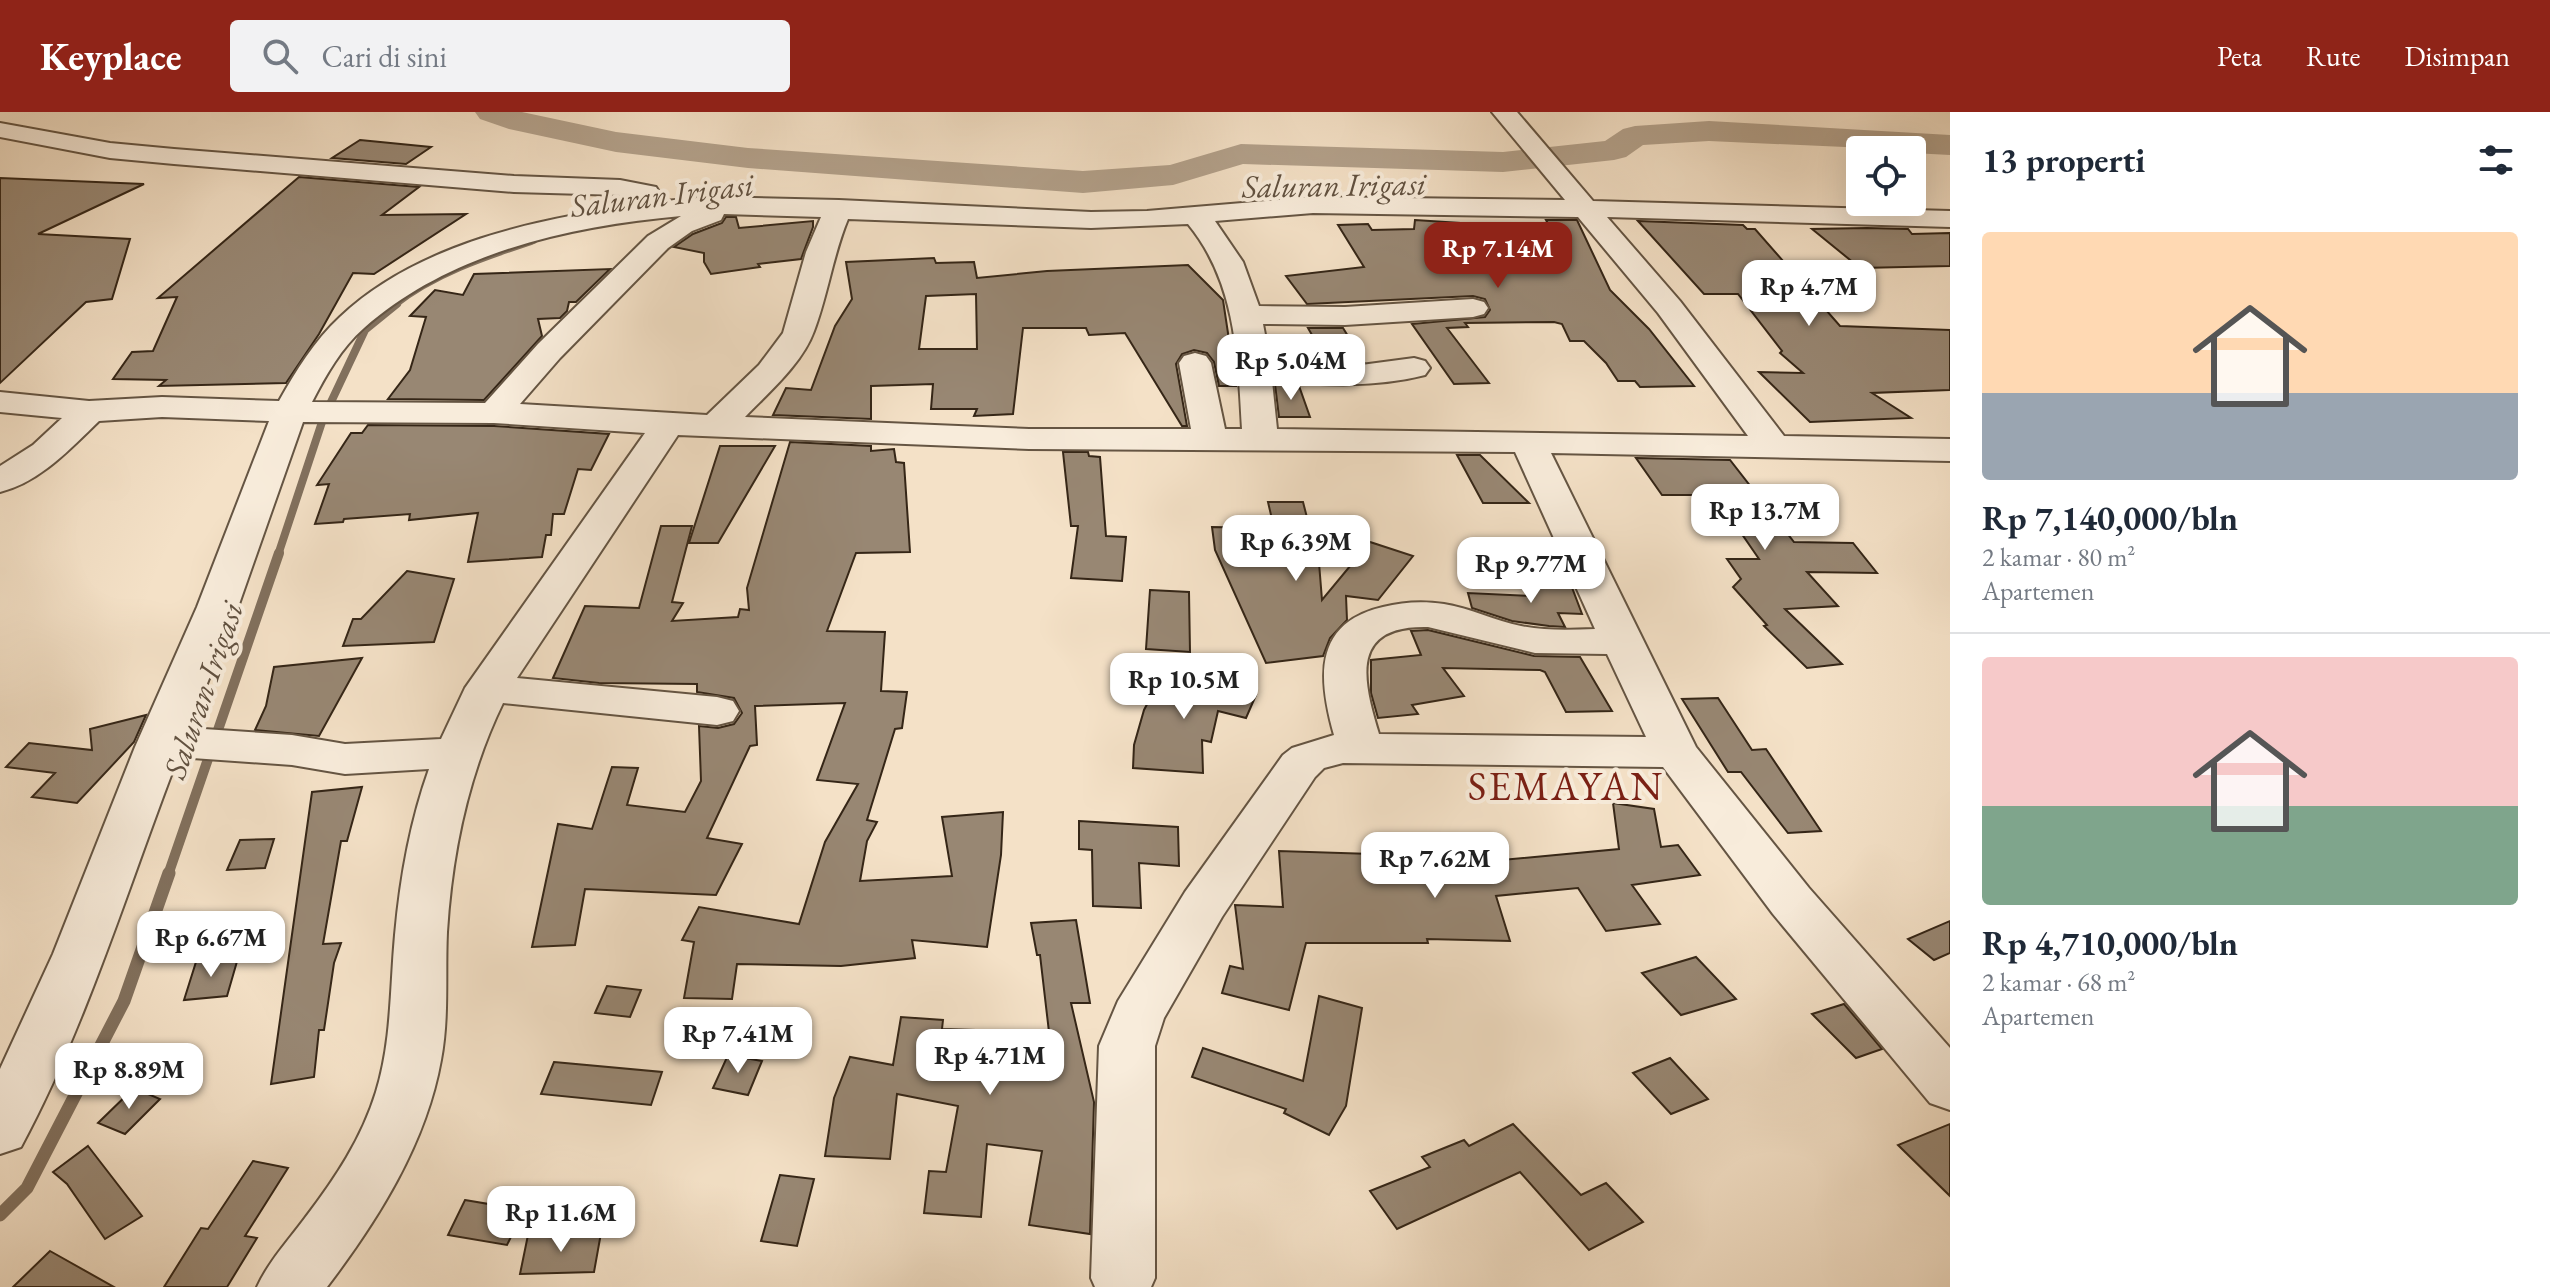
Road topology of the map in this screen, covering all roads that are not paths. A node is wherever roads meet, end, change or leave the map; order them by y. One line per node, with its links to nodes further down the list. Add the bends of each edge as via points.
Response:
1 (1504, 112): 3 (street)
2 (0, 130): 5 (street, via 121,152 276,167 631,189 651,196)
3 (1582, 206): 7 (street, via 1298,205); 8 (street); 23 (street, via 1669,307)
4 (711, 208): 5 (street); 6 (street); 17 (street, via 658,242)
5 (656, 211): 16 (street, via 512,240 408,283 366,310 333,341 317,363)
6 (838, 212): 7 (street, via 1091,220); 19 (street, via 820,252 798,333 760,384)
7 (1197, 216): 10 (street, via 1228,256)
8 (1950, 219)
9 (1473, 308): 10 (street, via 1345,316)
10 (1247, 315): 13 (street)
11 (1195, 363): 21 (street)
12 (1414, 368): 13 (street, via 1346,377)
13 (1254, 370): 20 (street)
14 (0, 402): 15 (street)
15 (89, 411): 16 (street, via 162,407); 25 (street, via 46,453)
16 (305, 412): 17 (street); 29 (street)
17 (494, 413): 18 (street)
18 (668, 424): 19 (street); 27 (street)
19 (716, 426): 21 (street)
20 (1260, 439): 21 (street); 22 (street)
21 (1210, 440)
22 (1528, 442): 23 (street); 26 (street)
23 (1773, 446): 24 (street)
24 (1950, 450)
25 (0, 481)
26 (1621, 641): 30 (street, via 1524,640 1453,618 1422,615 1369,622 1351,638 1346,653 1345,684); 31 (street)
27 (487, 688): 28 (street); 32 (street)
28 (717, 711)
29 (161, 741): 32 (street, via 345,759); 34 (street, via 52,1021)
30 (1361, 748): 31 (street); 35 (street, via 1320,753 1299,766 1203,905 1137,1016 1127,1046)
31 (1676, 752): 33 (street, via 1791,901)
32 (458, 753): 36 (street, via 433,850 413,1059 397,1115 359,1193)
33 (1950, 1087)
34 (0, 1130)
35 (1123, 1278)
36 (289, 1287)

